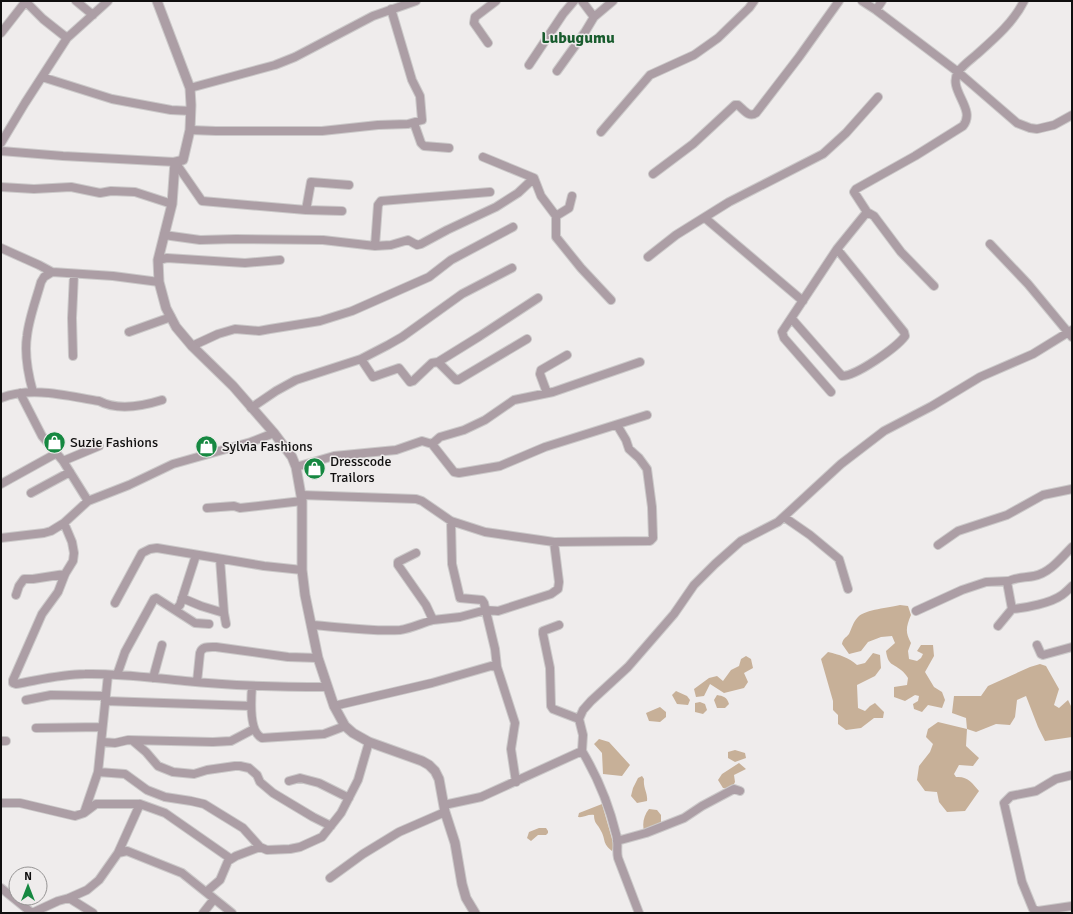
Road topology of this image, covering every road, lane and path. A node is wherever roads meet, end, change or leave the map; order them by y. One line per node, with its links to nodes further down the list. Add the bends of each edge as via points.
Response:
1 (25, 1): 19 (street); 20 (street)
2 (76, 1): 17 (street)
3 (108, 1): 17 (street)
4 (157, 1): 26 (street)
5 (416, 1): 15 (street)
6 (496, 1): 21 (street, via 474,20)
7 (574, 1): 22 (street)
8 (582, 1): 18 (street)
9 (613, 1): 18 (street)
10 (754, 1): 32 (street, via 718,38 694,55 650,75)
11 (839, 1): 38 (street, via 756,113 749,114 735,105 693,144)
12 (862, 1): 16 (street)
13 (882, 1): 16 (street)
14 (1024, 1): 24 (street, via 1019,12 1007,26)
15 (391, 9): 26 (street, via 275,65); 30 (street, via 412,80 420,96 422,120)
16 (876, 10): 24 (street)
17 (93, 15): 20 (street)
18 (594, 17): 23 (street)
19 (1, 33)
20 (67, 38): 25 (street)
21 (488, 43)
22 (529, 65)
23 (557, 71)
24 (958, 72): 29 (street, via 1023,126 1047,127); 47 (street, via 955,81 967,113 965,124 855,190 854,193)
25 (42, 77): 28 (street, via 112,99 171,110); 33 (street)
26 (190, 88): 28 (street)
27 (878, 97): 49 (street, via 823,154 729,202)
28 (191, 111): 31 (street)
29 (1072, 115)
30 (414, 123): 31 (street, via 322,130); 34 (street, via 424,146)
31 (190, 130): 37 (street, via 183,160)
32 (601, 132)
33 (1, 143)
34 (449, 148)
35 (1, 151): 37 (street)
36 (483, 157): 39 (street)
37 (174, 162): 44 (street); 45 (street, via 202,201)
38 (653, 174)
39 (534, 178): 48 (street, via 541,196); 53 (street, via 518,193 496,207 421,244 405,240 391,245)
40 (349, 185): 45 (street, via 311,182)
41 (1, 187): 44 (street, via 71,187 100,193 134,192)
42 (490, 192): 53 (street, via 381,201 378,205)
43 (572, 196): 48 (street, via 569,208)
44 (172, 204): 51 (street)
45 (306, 210): 46 (street)
46 (342, 211)
47 (868, 212): 55 (street); 63 (street)
48 (556, 216): 65 (street, via 556,237 580,268)
49 (705, 218): 56 (street, via 676,235); 66 (street)
50 (513, 227): 72 (street, via 463,252 429,277 352,311 320,321 259,331 235,329)
51 (164, 234): 53 (street, via 200,240 323,240); 57 (street)
52 (990, 244): 70 (street)
53 (375, 246)
54 (1, 248): 60 (street)
55 (837, 249): 66 (street); 68 (street, via 904,332 904,336 894,348 857,371 842,376)
56 (648, 257)
57 (158, 260): 58 (street, via 167,258 245,263); 62 (street)
58 (280, 260)
59 (512, 268): 75 (street, via 462,294 402,338)
60 (52, 272): 61 (street); 78 (street, via 41,282 27,336 27,368)
61 (74, 274): 62 (street); 74 (street)
62 (159, 282): 67 (street, via 166,308)
63 (934, 286)
64 (538, 298): 76 (street)
65 (611, 300)
66 (803, 301): 68 (street)
67 (171, 316): 69 (street); 72 (street, via 176,327)
68 (792, 319): 79 (street, via 783,331 783,336)
69 (129, 332)
70 (1071, 333): 100 (street, via 1033,354 980,377 884,432 841,464)
71 (527, 339): 76 (street, via 458,380)
72 (192, 346): 84 (street, via 233,386)
73 (567, 355): 81 (street, via 541,370)
74 (73, 356)
75 (361, 359): 76 (street, via 373,377 399,368 410,382 432,363); 84 (street, via 296,380)
76 (438, 362)
77 (640, 362): 81 (street)
78 (33, 392): 80 (street); 83 (street, via 99,401 115,406 146,405)
79 (830, 392)
80 (20, 393): 82 (street); 90 (street, via 42,436)
81 (547, 393): 88 (street, via 514,400 485,420 440,437)
82 (1, 398)
83 (162, 400)
84 (251, 408): 87 (street)
85 (647, 414): 86 (street)
86 (617, 425): 88 (street, via 545,447 500,466 459,473 453,471); 104 (street, via 629,449 647,469 653,538 649,542)
87 (274, 433): 92 (street, via 292,457); 98 (street, via 173,464)
88 (432, 444): 92 (street, via 422,441 396,450 334,456)
89 (99, 446): 91 (street)
90 (57, 453): 91 (street); 94 (street)
91 (63, 461): 93 (street)
92 (296, 467): 97 (street)
93 (70, 472): 96 (street); 98 (street)
94 (1, 484)
95 (1072, 489): 105 (street, via 1043,495 1007,516 958,531)
96 (31, 493)
97 (301, 498): 99 (street, via 240,508); 101 (street, via 416,499); 110 (street)
98 (88, 501): 102 (street)
99 (208, 508)
100 (784, 517): 114 (street, via 839,559); 144 (street, via 741,541 714,564 628,667 591,701)
101 (451, 521): 104 (street, via 485,532); 120 (street, via 452,564 460,598 482,600)
102 (64, 523): 103 (street, via 44,533); 111 (street, via 74,553 73,561)
103 (1, 538)
104 (554, 542): 120 (street, via 558,589 551,594 504,609)
105 (938, 545)
106 (1072, 547): 112 (street, via 1040,574)
107 (416, 553): 123 (street, via 398,562 398,565 426,605)
108 (196, 555): 109 (street); 116 (street); 117 (street, via 157,548 145,550)
109 (220, 559): 110 (street); 122 (street)
110 (302, 570): 126 (street)
111 (65, 574): 115 (street, via 24,579 18,586); 134 (street, via 58,592 42,614 13,683 60,676)
112 (1008, 581): 118 (street, via 1006,583); 121 (street, via 986,582)
113 (1072, 586): 118 (street, via 1062,595 1044,603)
114 (848, 589)
115 (16, 595)
116 (182, 598): 119 (street); 122 (street)
117 (115, 603)
118 (1012, 609): 128 (street)
119 (175, 610): 124 (street, via 195,623); 135 (street, via 156,598 152,600 125,652)
120 (486, 610): 123 (street, via 460,617); 133 (street)
121 (916, 611)
122 (224, 613): 125 (street)
123 (433, 620): 126 (street, via 400,630)
124 (209, 624)
125 (226, 624)
126 (311, 625): 132 (street)
127 (559, 625): 144 (street, via 543,632 550,668 551,706)
128 (998, 626)
129 (162, 645): 136 (street)
130 (1036, 645): 131 (street, via 1043,655)
131 (1072, 646)
132 (318, 658): 137 (street, via 205,647 200,653); 139 (street)
133 (497, 667): 143 (street, via 490,666 432,683); 156 (street, via 515,722 511,749)
134 (108, 675): 135 (street); 140 (street)
135 (117, 675): 136 (street)
136 (153, 678): 137 (street)
137 (197, 682): 138 (street)
138 (252, 686): 139 (street); 142 (street)
139 (327, 687): 143 (street)
140 (105, 698): 141 (street, via 51,695); 142 (street); 147 (street)
141 (26, 700)
142 (251, 706): 148 (street)
143 (334, 706): 145 (street)
144 (579, 719): 152 (street, via 583,735)
145 (345, 726): 148 (street, via 324,734 267,739 259,737); 151 (street)
146 (36, 728): 147 (street)
147 (102, 728): 150 (street)
148 (254, 728): 149 (street, via 231,741)
149 (133, 741): 150 (street); 163 (street, via 158,766 172,772 194,774 235,766 249,768 273,793)
150 (102, 742): 153 (street)
151 (369, 742): 158 (street, via 358,780); 161 (street, via 429,765 439,779)
152 (582, 751): 156 (street); 164 (street, via 601,788)
153 (98, 772): 162 (street); 165 (street, via 125,774 147,790 165,797 204,804 243,828)
154 (1072, 775): 173 (street, via 1056,779 1036,791 1011,796 1004,803 1022,882 1032,909 1038,911)
155 (289, 781): 158 (street, via 300,778 319,783)
156 (516, 782): 161 (street)
157 (740, 791): 164 (street, via 734,789 684,818)
158 (349, 798): 163 (street)
159 (1, 803): 162 (street, via 20,803 75,816)
160 (140, 804): 162 (street, via 96,804); 166 (street); 167 (street, via 165,813)
161 (444, 809): 168 (street, via 399,832); 178 (street, via 455,843 466,898)
162 (84, 813)
163 (331, 826): 165 (street, via 322,836 300,847 276,850)
164 (618, 841): 179 (street, via 618,858)
165 (260, 847): 167 (street)
166 (118, 853): 170 (street, via 130,851 182,873); 171 (street, via 95,883 87,890)
167 (231, 859): 170 (street, via 220,880)
168 (330, 878)
169 (1, 888): 174 (street)
170 (206, 892): 172 (street)
171 (69, 898): 174 (street); 175 (street)
172 (214, 899): 176 (street); 177 (street)
173 (1072, 906)
174 (32, 913)
175 (92, 913)
176 (203, 913)
177 (232, 913)
178 (475, 913)
179 (639, 913)

